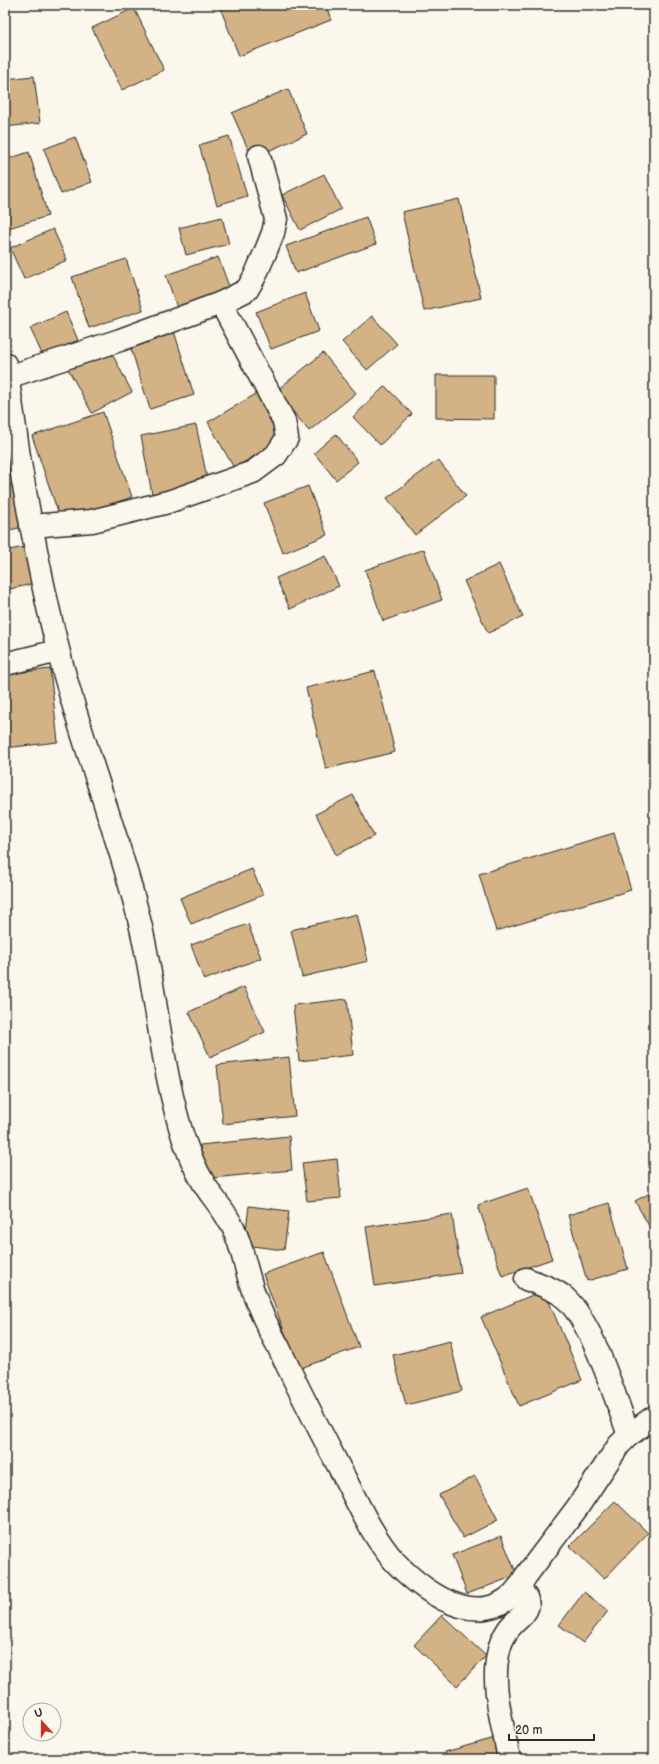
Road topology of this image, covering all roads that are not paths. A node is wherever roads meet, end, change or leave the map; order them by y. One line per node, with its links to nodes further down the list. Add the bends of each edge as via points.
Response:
1 (259, 156): 2 (street, via 276,219 273,233 247,290)
2 (221, 303): 3 (street, via 120,340); 4 (street, via 284,421 287,438 276,455 253,472 168,502 92,521)
3 (6, 370): 4 (street)
4 (31, 526): 5 (street)
5 (58, 651): 6 (street); 10 (street, via 126,868 139,919 166,1064 184,1138 200,1176 232,1226 257,1303 290,1374 365,1518 396,1562 435,1595 471,1609 495,1606)
6 (5, 664)
7 (526, 1279): 9 (street, via 564,1297 575,1309 593,1342)
8 (654, 1417): 9 (street)
9 (629, 1434): 10 (street, via 610,1457)
10 (519, 1588): 11 (street, via 526,1595 527,1608 522,1617 508,1630 499,1649 495,1680)
11 (509, 1759)

